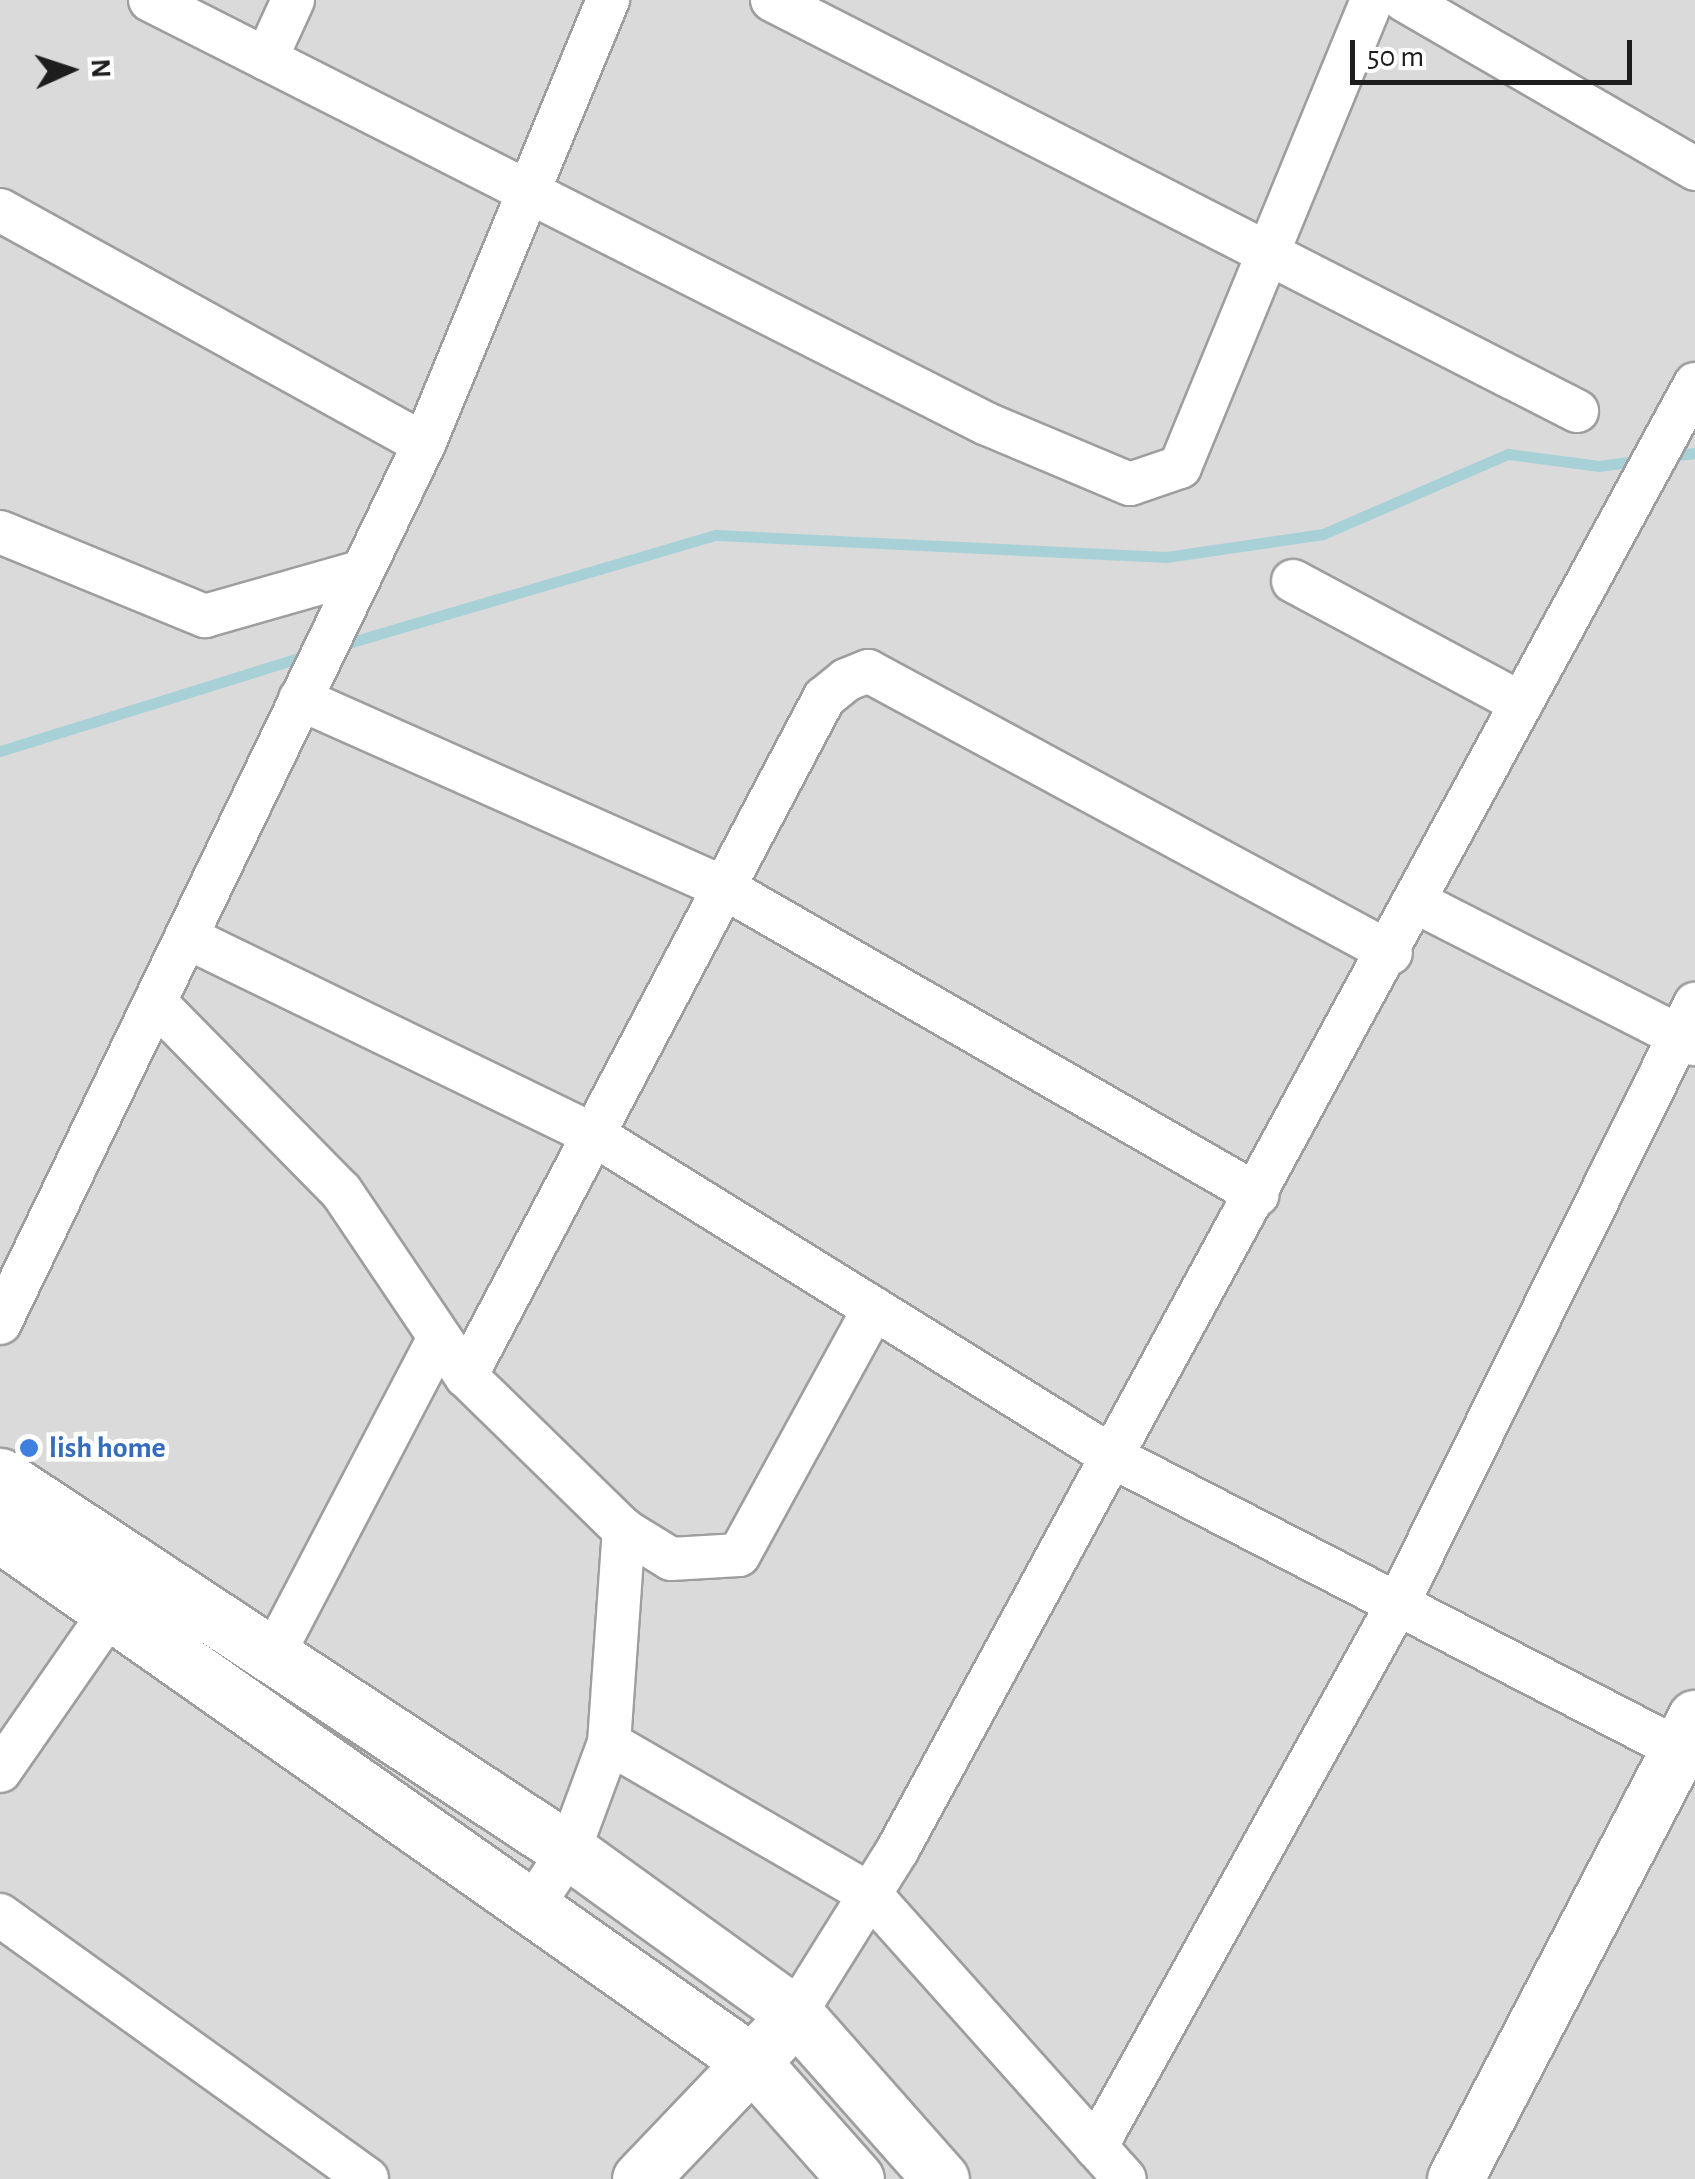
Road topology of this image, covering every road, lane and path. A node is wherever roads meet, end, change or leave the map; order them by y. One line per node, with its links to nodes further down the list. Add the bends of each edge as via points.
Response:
1 (150, 0): 7 (street)
2 (293, 0): 7 (street)
3 (608, 0): 9 (street)
4 (772, 0): 11 (street)
5 (1372, 0): 11 (street)
6 (1404, 0): 8 (street)
7 (266, 60): 9 (street)
8 (1695, 168)
9 (525, 191): 11 (street, via 987,424 1130,484 1180,467); 14 (street)
10 (0, 210): 14 (street)
11 (1266, 257): 13 (street)
12 (1695, 384): 19 (street)
13 (1577, 412)
14 (424, 444): 16 (street)
15 (0, 532): 16 (street, via 205,616)
16 (359, 572): 18 (street)
17 (1292, 581): 19 (street)
18 (305, 688): 20 (street); 22 (street)
19 (1520, 703): 21 (street)
20 (728, 890): 23 (street, via 824,698 868,671); 26 (street); 27 (street)
21 (1418, 903): 23 (street); 25 (street)
22 (186, 937): 24 (street); 26 (street)
23 (1391, 953): 27 (street)
24 (154, 1002): 29 (street); 30 (street, via 341,1191)
25 (1689, 1028): 37 (street)
26 (596, 1136): 28 (street); 31 (street)
27 (1258, 1195): 32 (street)
28 (874, 1308): 32 (street); 34 (street, via 739,1555 672,1560)
29 (0, 1323)
30 (437, 1342): 31 (street); 38 (street)
31 (466, 1376): 34 (street)
32 (1113, 1458): 37 (street); 43 (street)
33 (0, 1476): 36 (street)
34 (624, 1530): 40 (street)
35 (0, 1534): 36 (street)
36 (122, 1594): 38 (street); 41 (street); 44 (street)
37 (1398, 1603): 39 (street); 48 (street)
38 (271, 1660): 42 (street)
39 (1686, 1734): 54 (street)
40 (609, 1743): 42 (street); 43 (street)
41 (0, 1771)
42 (569, 1851): 44 (street); 46 (street)
43 (870, 1894): 46 (street); 48 (street)
44 (534, 1906): 47 (street)
45 (0, 1915): 49 (street)
46 (795, 2014): 47 (street); 52 (street)
47 (753, 2063): 50 (street); 51 (street)
48 (1096, 2147): 53 (street)
49 (367, 2179)
50 (640, 2179)
51 (856, 2179)
52 (941, 2179)
53 (1125, 2179)
54 (1455, 2179)

